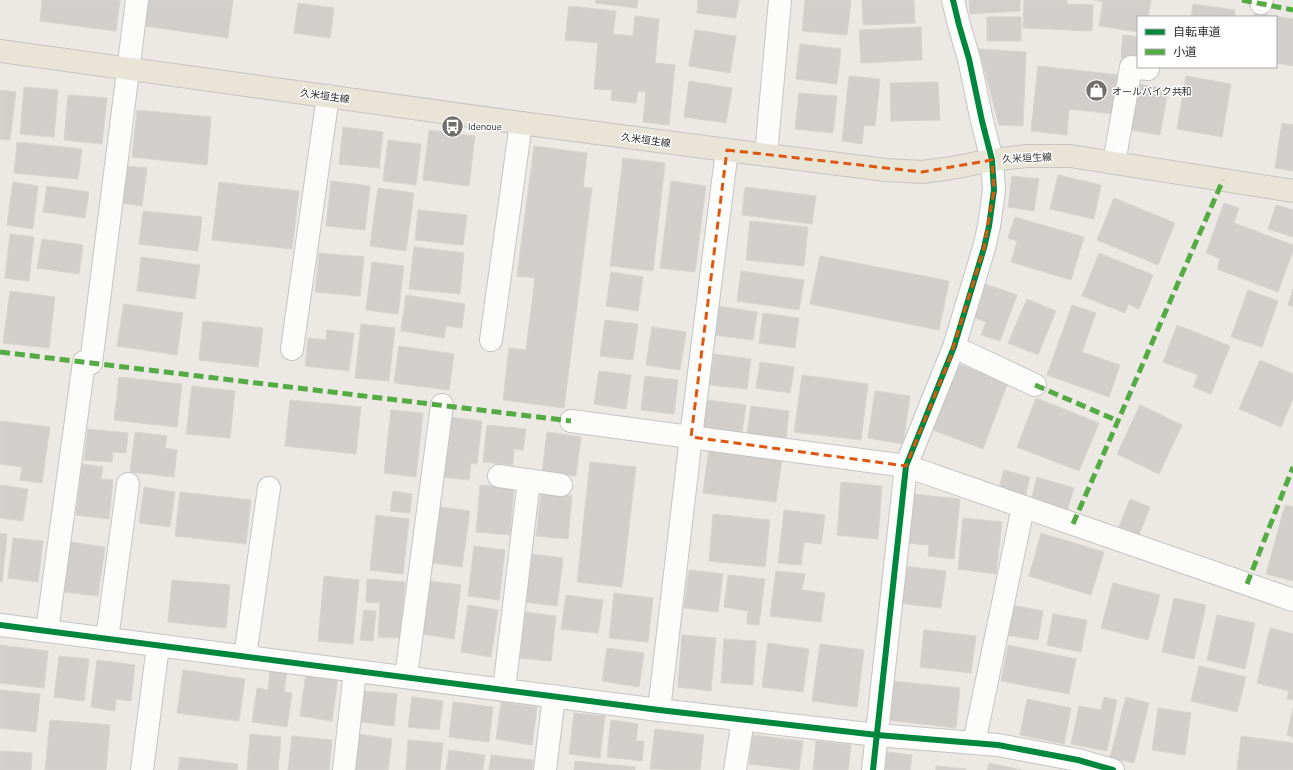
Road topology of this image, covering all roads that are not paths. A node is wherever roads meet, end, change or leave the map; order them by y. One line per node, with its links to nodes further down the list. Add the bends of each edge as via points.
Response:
1 (137, 0): 5 (street)
2 (780, 0): 12 (street)
3 (953, 0): 13 (street, via 958,25 970,59)
4 (0, 51): 5 (main road, 久米垣生線)
5 (128, 68): 9 (main road, 久米垣生線); 32 (street)
6 (1137, 68): 14 (street, via 1131,67)
7 (1140, 68): 8 (street)
8 (1148, 69)
9 (328, 96): 10 (main road, 久米垣生線); 18 (street)
10 (521, 123): 11 (main road, 久米垣生線); 16 (street)
11 (727, 150): 12 (main road, 久米垣生線); 22 (street)
12 (766, 155): 13 (main road, 久米垣生線, via 922,172)
13 (992, 160): 14 (main road, 久米垣生線, via 1028,156 1070,156); 17 (street, via 994,190 989,226)
14 (1114, 164): 15 (main road, 久米垣生線)
15 (1293, 191)
16 (491, 340)
17 (954, 347): 19 (street); 23 (street)
18 (292, 349)
19 (1035, 385)
20 (442, 405): 37 (street)
21 (571, 421): 22 (street)
22 (691, 437): 23 (street); 40 (street)
23 (906, 466): 29 (street); 42 (street)
24 (499, 476): 25 (street)
25 (529, 480): 27 (street); 38 (street)
26 (128, 484): 33 (street)
27 (561, 485)
28 (269, 488): 35 (street)
29 (1023, 507): 30 (street); 43 (street)
30 (1293, 600)
31 (0, 625): 32 (street)
32 (48, 632): 33 (street)
33 (107, 639): 34 (street)
34 (158, 646): 35 (street); 44 (street)
35 (245, 657): 36 (street)
36 (355, 671): 37 (street); 45 (street)
37 (406, 677): 38 (street)
38 (504, 690): 39 (street)
39 (554, 696): 40 (street); 46 (street)
40 (659, 710): 41 (street)
41 (743, 720): 42 (street); 47 (street)
42 (877, 735): 43 (street); 48 (street)
43 (974, 743): 49 (street, via 998,745)
44 (142, 770)
45 (344, 770)
46 (545, 770)
47 (734, 770)
48 (874, 770)
49 (1113, 770)

